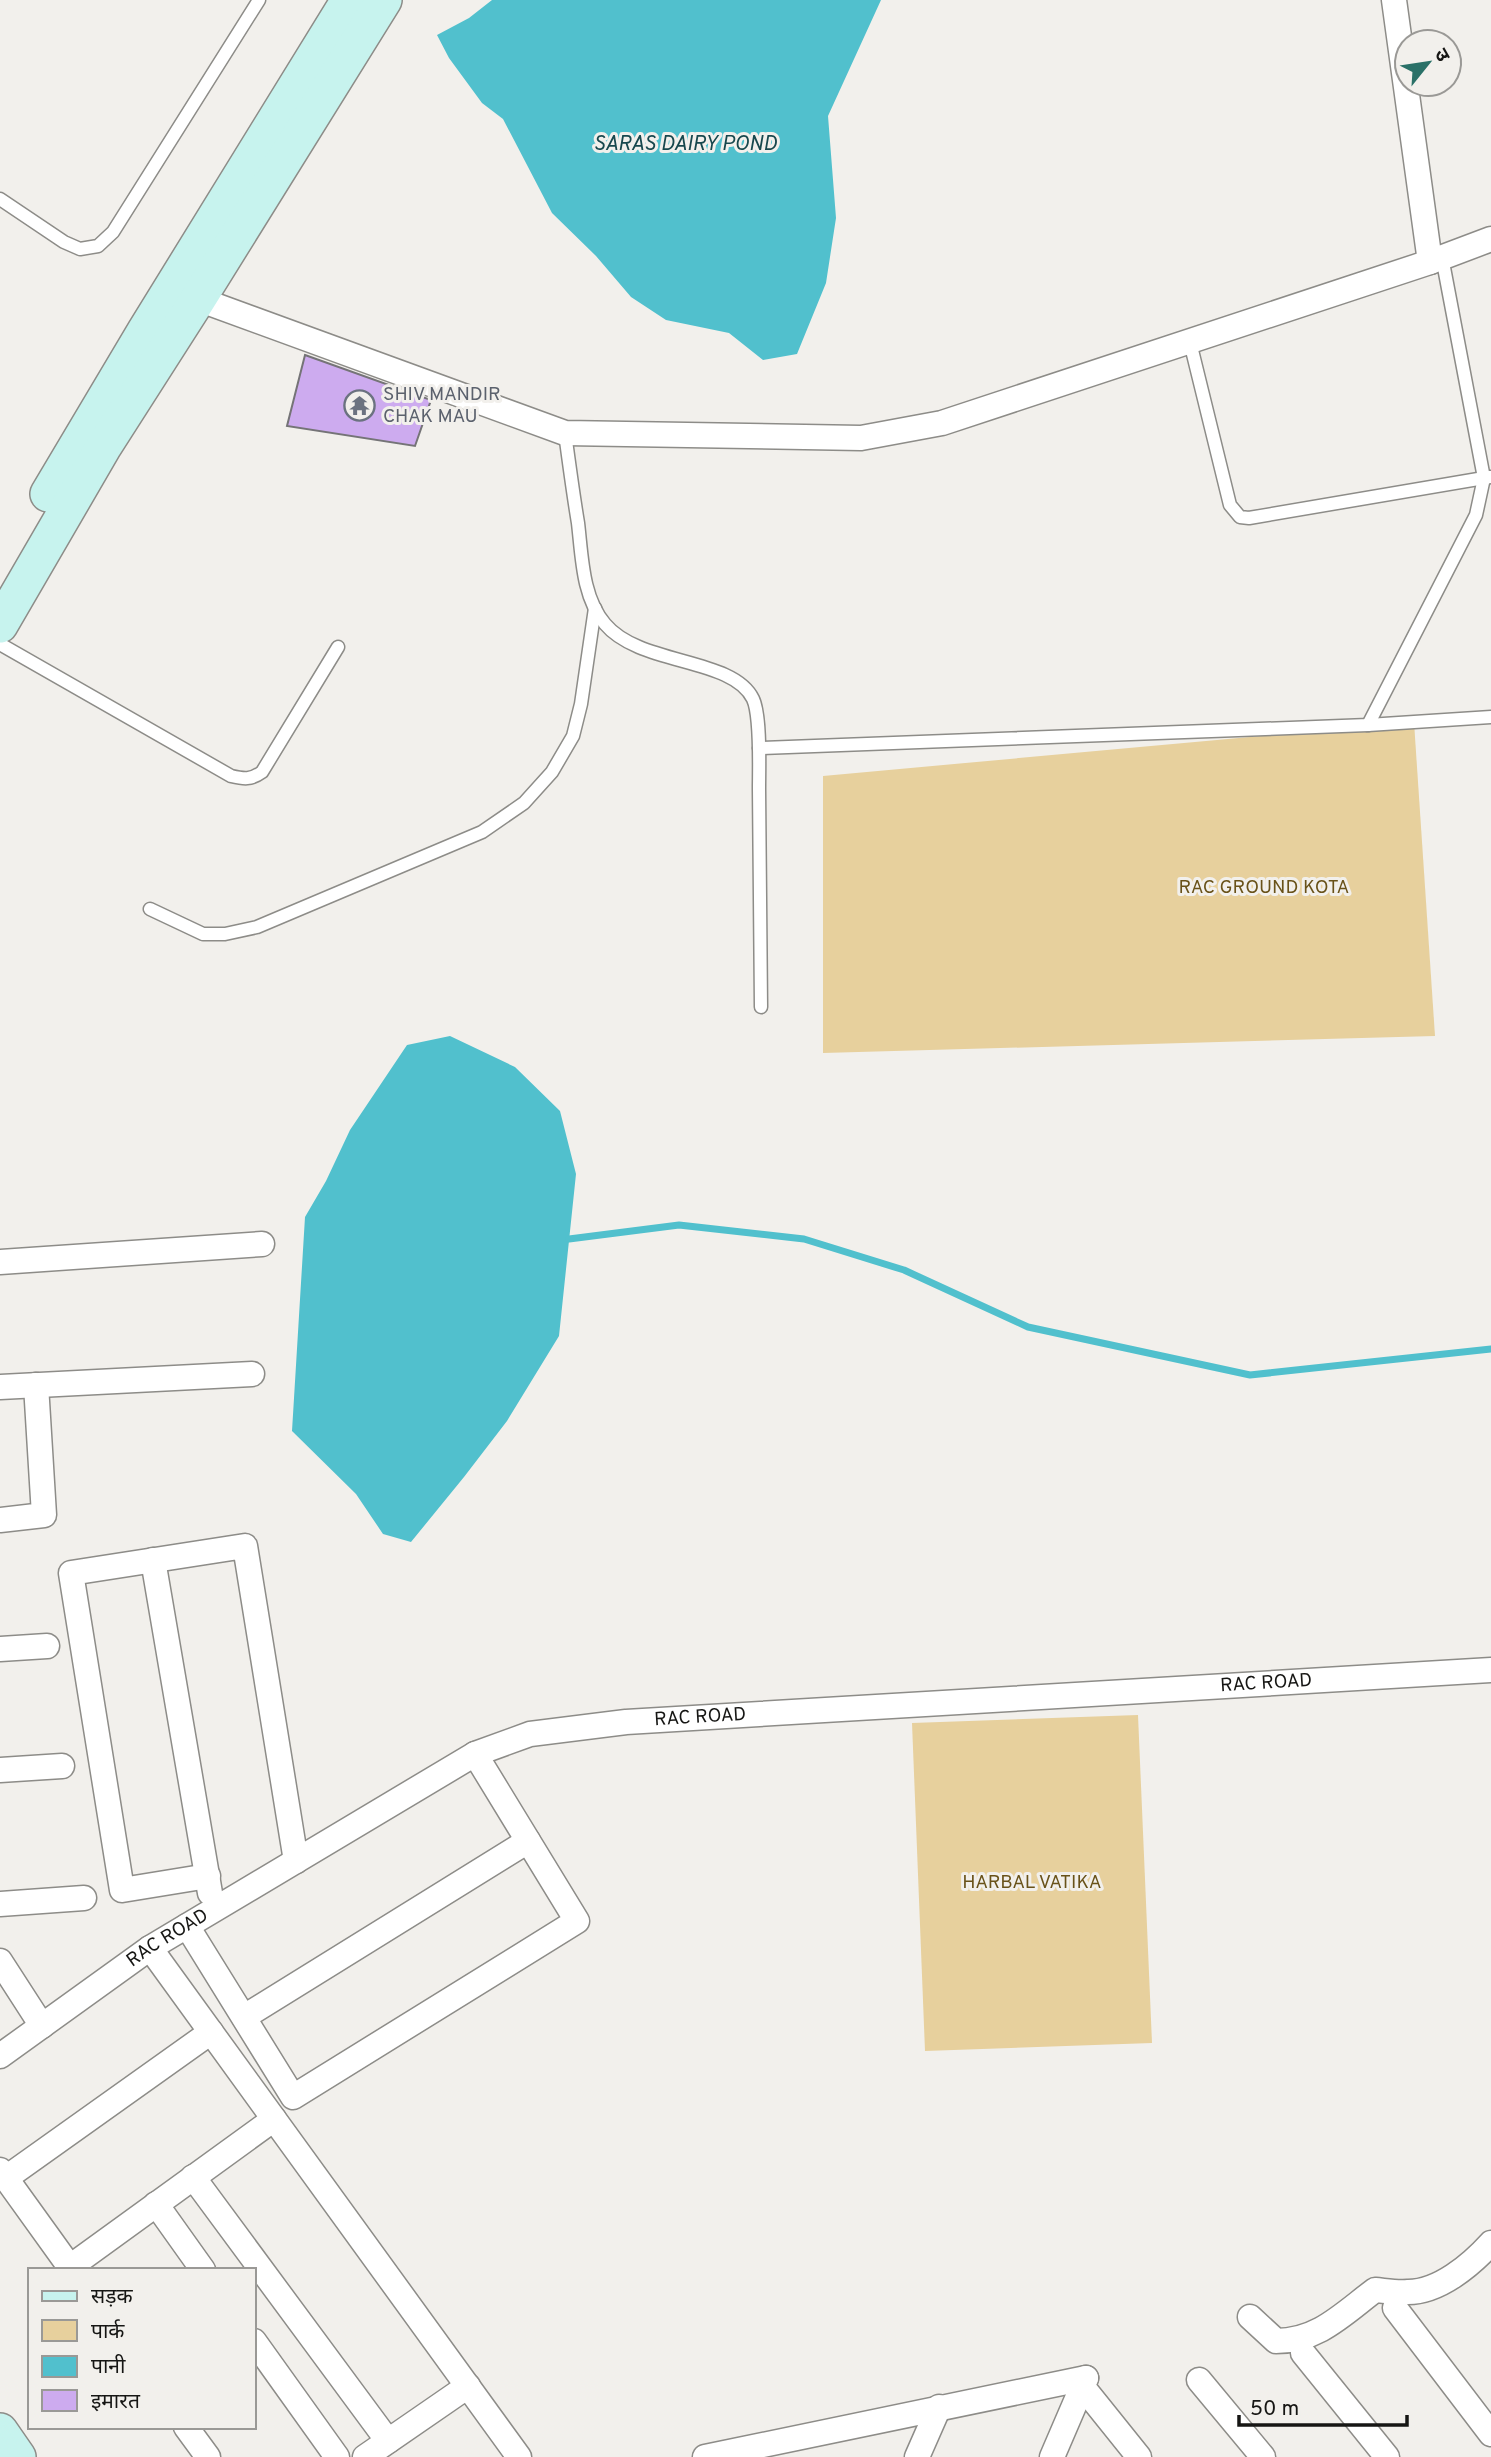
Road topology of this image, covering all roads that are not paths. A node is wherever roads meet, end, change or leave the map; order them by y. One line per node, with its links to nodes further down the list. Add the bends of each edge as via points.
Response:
1 (259, 0): 5 (lane, via 113,232 97,246 80,249 64,242)
2 (1394, 0): 7 (street)
3 (368, 6): 4 (street)
4 (309, 93): 8 (street); 12 (street, via 138,342)
5 (0, 199)
6 (1491, 239): 7 (street)
7 (1436, 259): 9 (street); 11 (lane)
8 (198, 299): 10 (street); 14 (street, via 104,446)
9 (1189, 342): 10 (street, via 942,423 861,438); 11 (lane, via 1230,505 1240,517)
10 (565, 433): 13 (lane, via 587,587)
11 (1488, 478): 18 (lane, via 1476,515)
12 (0, 579)
13 (595, 608): 19 (lane, via 621,640 737,680 755,702); 20 (lane, via 573,736 552,772 524,803 482,832 257,927 204,934)
14 (0, 625)
15 (0, 644): 16 (lane, via 231,776 246,779 262,772)
16 (338, 647)
17 (1491, 717): 18 (lane)
18 (1368, 725): 19 (lane)
19 (759, 748): 21 (lane)
20 (150, 909)
21 (761, 1007)
22 (262, 1244): 23 (street)
23 (0, 1262)
24 (252, 1374): 25 (street)
25 (36, 1385): 26 (street); 27 (street, via 44,1515)
26 (0, 1387)
27 (0, 1520)
28 (153, 1560): 36 (street, via 245,1546); 37 (street); 37 (street, via 71,1573 122,1890)
29 (47, 1646): 30 (street)
30 (0, 1649)
31 (1491, 1670): 32 (street, RAC ROAD, via 626,1722 530,1734)
32 (475, 1754): 35 (street); 36 (street, RAC ROAD)
33 (62, 1766): 34 (street)
34 (0, 1770)
35 (528, 1841): 44 (street); 44 (street, via 577,1921 293,2097)
36 (296, 1861): 40 (street, RAC ROAD)
37 (208, 1876): 40 (street)
38 (84, 1898): 39 (street)
39 (0, 1904)
40 (211, 1911): 41 (street, RAC ROAD)
41 (187, 1926): 42 (street, RAC ROAD); 44 (street)
42 (150, 1948): 45 (street, RAC ROAD); 46 (street)
43 (0, 1961): 45 (street)
44 (244, 2017)
45 (42, 2026): 47 (street, RAC ROAD)
46 (211, 2032): 48 (street); 49 (street)
47 (0, 2056)
48 (274, 2119): 50 (street); 60 (street)
49 (3, 2174): 53 (street)
50 (193, 2177): 51 (street); 66 (street)
51 (156, 2204): 53 (street); 54 (street)
52 (1491, 2243): 56 (street, via 1461,2272 1440,2283 1411,2293 1375,2290 1317,2333 1294,2341 1276,2341)
53 (71, 2268)
54 (202, 2268)
55 (1395, 2308): 65 (street)
56 (1250, 2317)
57 (256, 2344): 70 (street)
58 (1303, 2353): 78 (street)
59 (1199, 2380): 77 (street)
60 (468, 2386): 66 (street); 72 (street)
61 (1082, 2386): 62 (street, via 1086,2378); 75 (street); 76 (street)
62 (939, 2407): 67 (street); 74 (street)
63 (187, 2429): 69 (street)
64 (0, 2431): 68 (street)
65 (1491, 2434)
66 (388, 2441): 71 (street)
67 (757, 2451): 73 (street)
68 (18, 2457)
69 (208, 2457)
70 (337, 2457)
71 (365, 2457)
72 (519, 2457)
73 (705, 2457)
74 (917, 2457)
75 (1052, 2457)
76 (1139, 2457)
77 (1263, 2457)
78 (1387, 2457)

